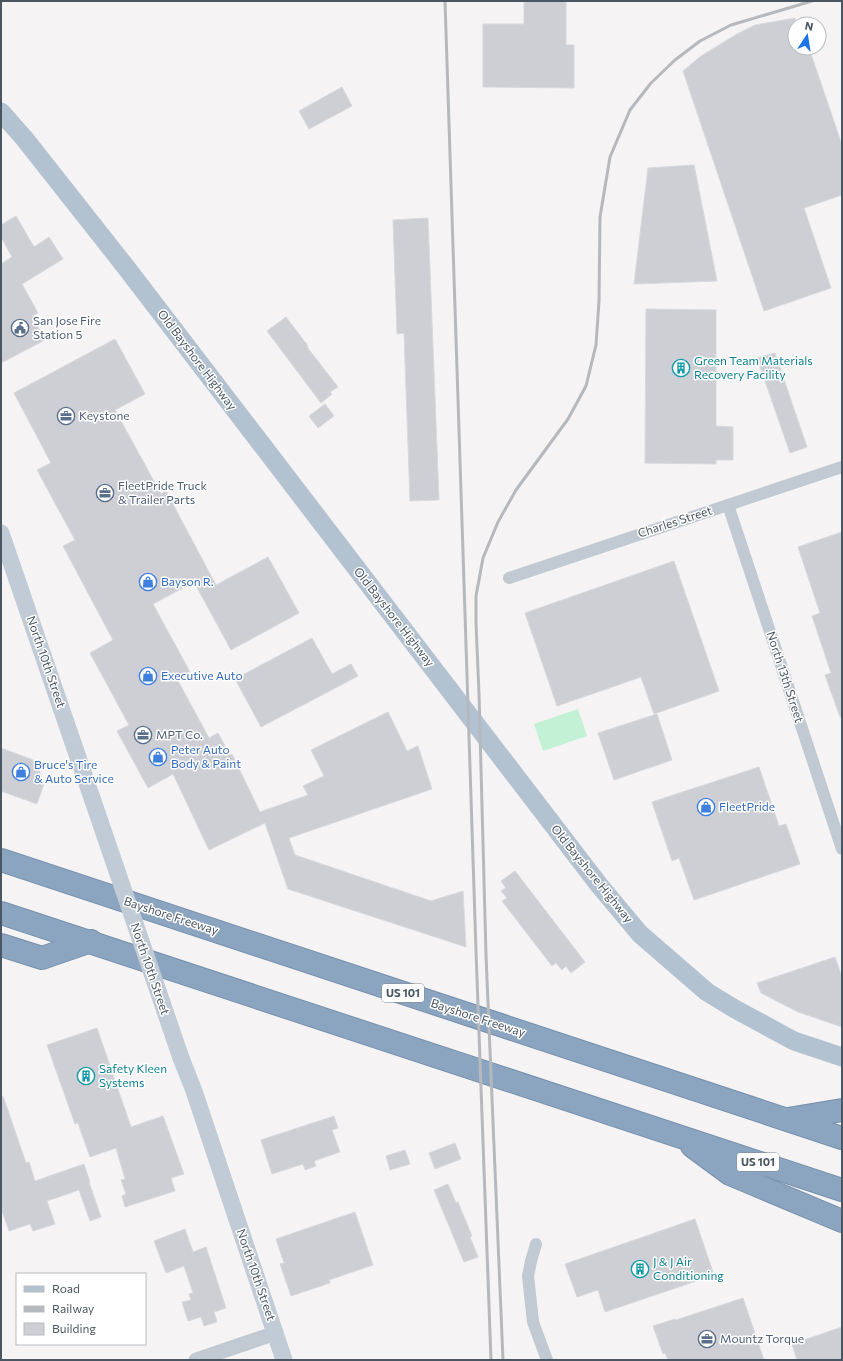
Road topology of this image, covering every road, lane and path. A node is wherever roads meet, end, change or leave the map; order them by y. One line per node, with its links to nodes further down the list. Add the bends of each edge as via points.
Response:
1 (1, 112): 13 (main road, Old Bayshore Highway, via 126,266 599,885 640,934 707,992 794,1041)
2 (842, 467): 3 (street, Charles Street)
3 (728, 505): 5 (street, Charles Street); 7 (street, North 13th Street)
4 (1, 533): 21 (main road, North 10th Street, bridge)
5 (509, 578)
6 (1, 844): 9 (highway)
7 (842, 849)
8 (1, 860): 9 (highway, Bayshore Freeway / US 101)
9 (21, 867): 15 (highway, Bayshore Freeway / US 101)
10 (1, 913): 11 (highway, US 101)
11 (91, 941): 12 (highway, via 42,958); 16 (highway, US 101)
12 (1, 945)
13 (842, 1057)
14 (842, 1110): 15 (highway)
15 (786, 1119): 17 (highway, Bayshore Freeway / US 101)
16 (675, 1134): 18 (highway, US 101); 19 (highway, via 730,1174)
17 (842, 1138)
18 (842, 1190)
19 (842, 1220)
20 (536, 1244): 24 (street, via 528,1276 533,1322)
21 (276, 1333): 22 (street); 23 (main road, North 10th Street)
22 (196, 1360)
23 (284, 1360)
24 (547, 1360)

